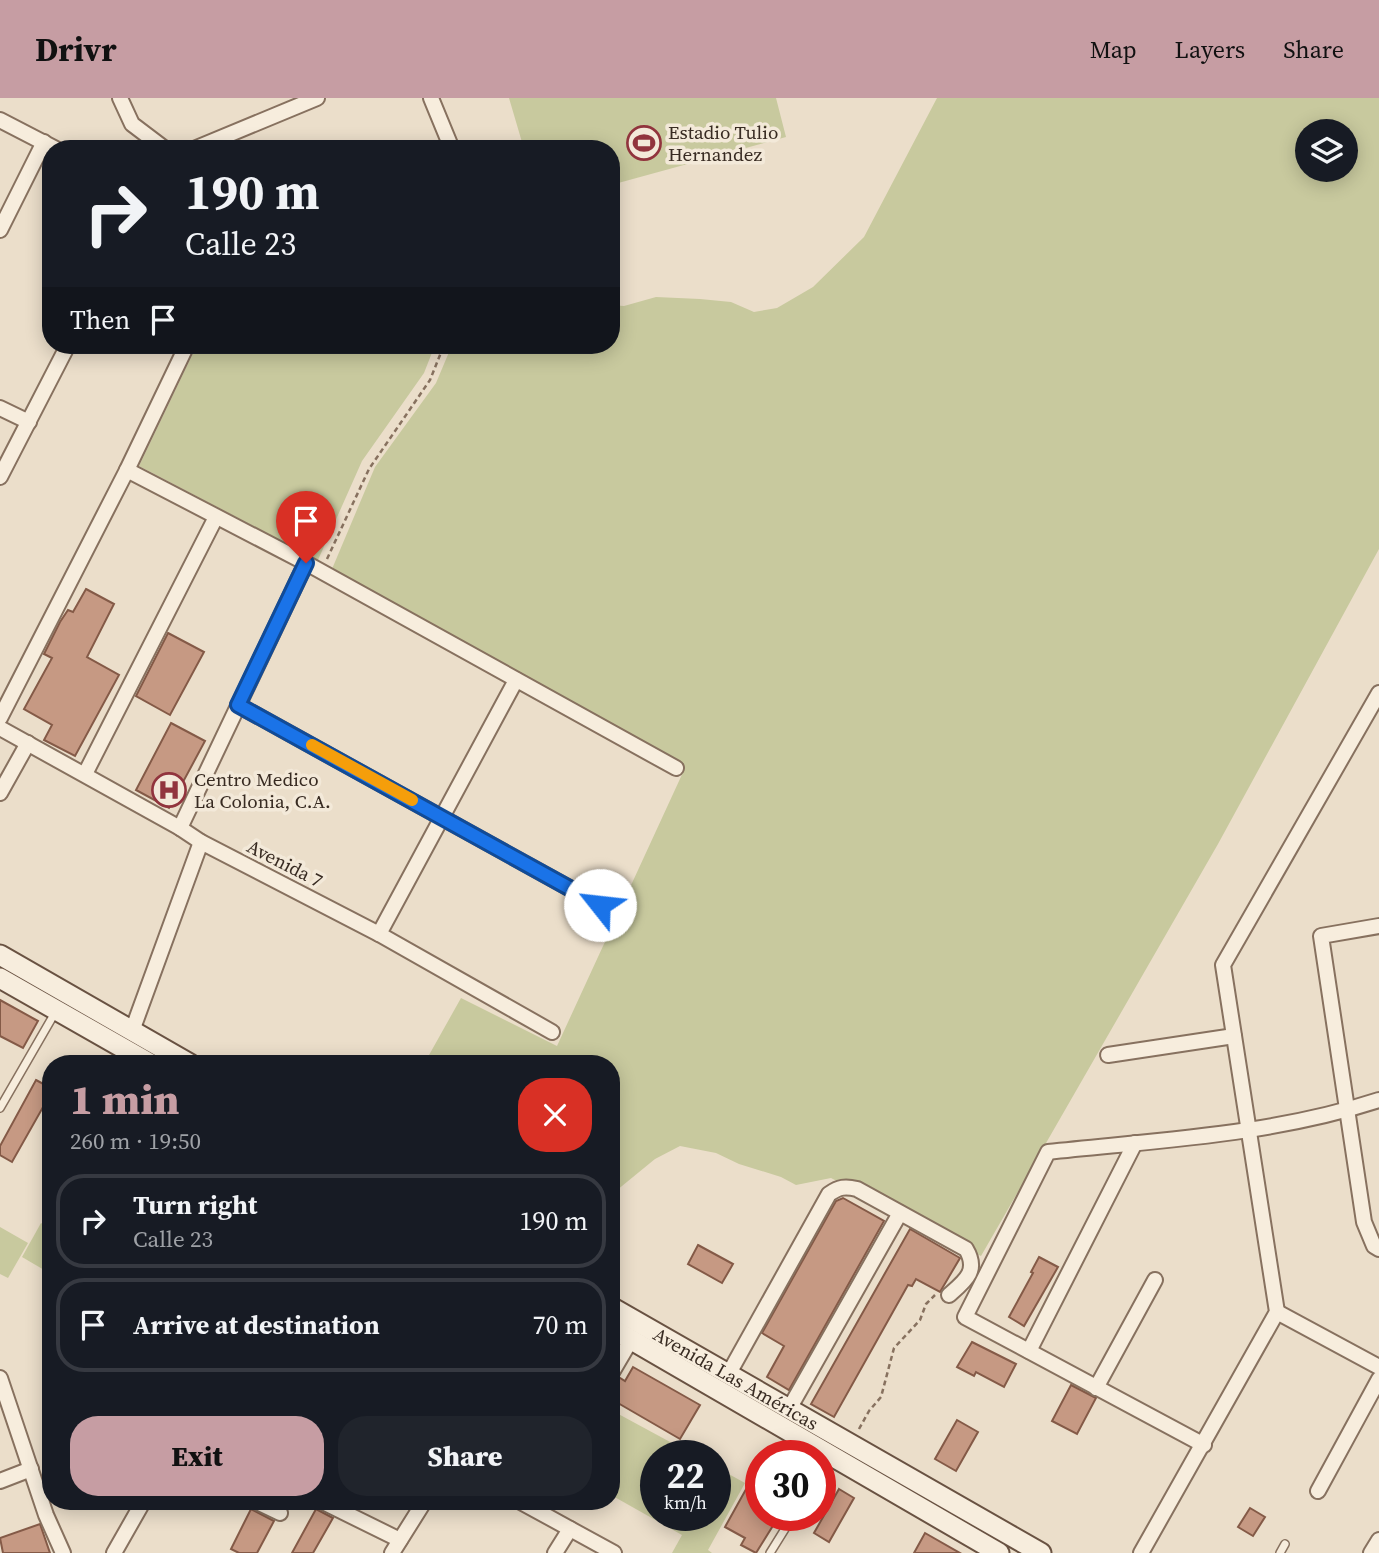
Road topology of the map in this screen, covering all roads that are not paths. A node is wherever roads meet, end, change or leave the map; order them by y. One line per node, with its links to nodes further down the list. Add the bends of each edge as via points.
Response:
1 (120, 98): 5 (street, via 132,124)
2 (317, 98): 6 (street)
3 (431, 98): 7 (street)
4 (0, 120): 8 (street)
5 (153, 140)
6 (216, 140)
7 (448, 140)
8 (42, 142)
9 (42, 159): 10 (street)
10 (0, 230)
11 (63, 354): 14 (street)
12 (183, 354): 15 (street)
13 (0, 408): 14 (street)
14 (29, 422): 16 (street)
15 (127, 470): 17 (street); 22 (street)
16 (0, 477)
17 (216, 517): 18 (street); 26 (street)
18 (306, 563): 19 (street); 21 (street)
19 (516, 680): 25 (street); 28 (street)
20 (1379, 693): 39 (street, via 1223,965)
21 (238, 705): 28 (street); 29 (street)
22 (0, 719)
23 (0, 728): 24 (street, Avenida 7)
24 (28, 743): 26 (street, Avenida 7); 27 (street)
25 (676, 768)
26 (85, 774): 29 (street, Avenida 7)
27 (0, 793)
28 (442, 816): 31 (street); 33 (street)
29 (180, 828): 30 (street, Avenida 7)
30 (201, 842): 33 (street, Avenida 7); 37 (street)
31 (600, 905)
32 (1379, 926): 45 (street, via 1321,936)
33 (379, 934): 38 (street, Avenida 7)
34 (0, 955): 37 (main road)
35 (0, 978): 36 (main road)
36 (56, 1010): 40 (main road); 44 (lane)
37 (132, 1031): 41 (main road)
38 (552, 1032)
39 (1234, 1036): 42 (street); 46 (street)
40 (135, 1055)
41 (174, 1055)
42 (1108, 1055)
43 (1379, 1100): 45 (street)
44 (0, 1108)
45 (1348, 1110): 46 (street); 49 (street, via 1364,1222)
46 (1249, 1131): 47 (street); 53 (street)
47 (1135, 1143): 56 (street); 56 (street, via 1048,1152 965,1317)
48 (900, 1213): 51 (street, via 966,1249 972,1260 970,1271); 59 (street, via 857,1189 845,1186 829,1194); 63 (street)
49 (1379, 1249)
50 (1154, 1280): 62 (street)
51 (949, 1295)
52 (620, 1312): 59 (main road, Avenida Las Américas)
53 (1277, 1312): 58 (street); 64 (street)
54 (620, 1333): 55 (main road, Avenida Las Américas)
55 (631, 1340): 57 (street); 86 (main road, Avenida Las Américas)
56 (1029, 1351): 62 (street)
57 (620, 1359)
58 (1379, 1367)
59 (728, 1375): 63 (main road, Avenida Las Américas)
60 (1379, 1379): 67 (street)
61 (1, 1382): 65 (street)
62 (1096, 1388): 64 (street)
63 (789, 1409): 87 (main road, Avenida Las Américas)
64 (1204, 1445): 88 (street)
65 (30, 1469): 66 (street); 68 (street)
66 (0, 1481)
67 (1318, 1491)
68 (42, 1504)
69 (44, 1510): 81 (street)
70 (138, 1510): 82 (street)
71 (274, 1510): 75 (street)
72 (336, 1510): 80 (street)
73 (419, 1510): 80 (street)
74 (540, 1510): 76 (street)
75 (280, 1513)
76 (570, 1529): 83 (street); 84 (street)
77 (784, 1531): 85 (lane)
78 (1379, 1540): 90 (street)
79 (1285, 1544): 89 (lane)
80 (396, 1547)
81 (63, 1553)
82 (114, 1553)
83 (555, 1553)
84 (614, 1553)
85 (771, 1553)
86 (999, 1553)
87 (1041, 1553)
88 (1141, 1553)
89 (1280, 1553)
90 (1371, 1553)

